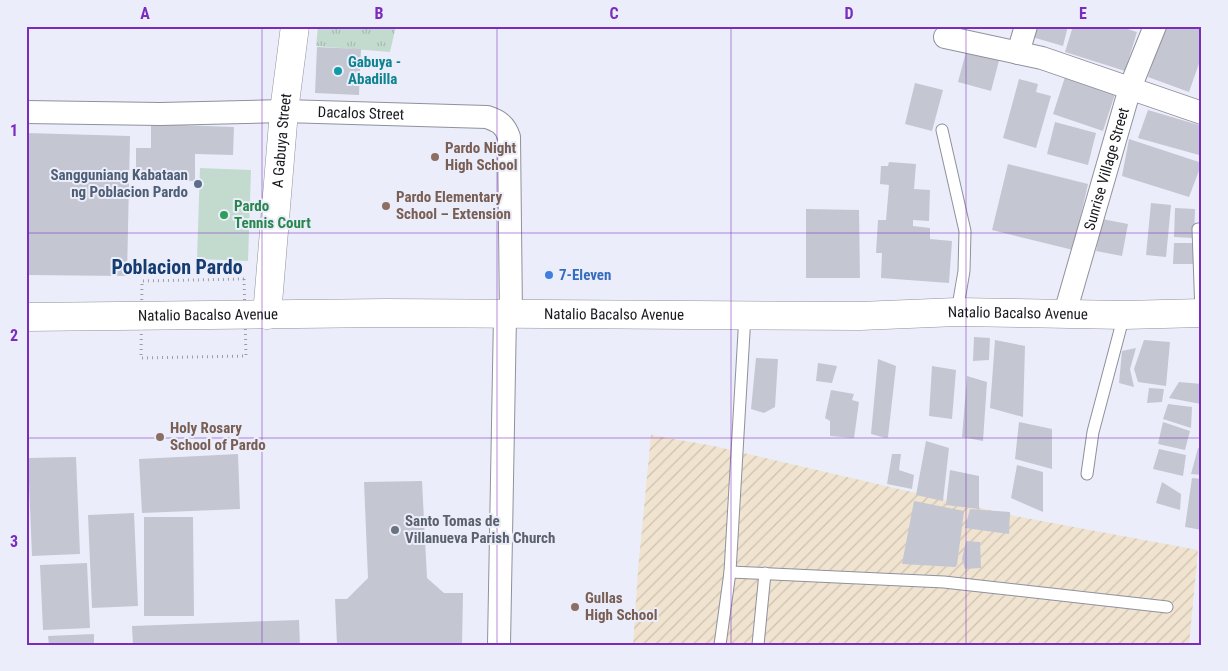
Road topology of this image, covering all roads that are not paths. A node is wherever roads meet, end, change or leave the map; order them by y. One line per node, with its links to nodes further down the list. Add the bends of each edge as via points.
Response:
1 (295, 26): 7 (main road, A Gabuya Street)
2 (1026, 26): 5 (street)
3 (1155, 26): 6 (street, Sunrise Village Street)
4 (945, 37): 5 (street)
5 (1018, 53): 6 (street)
6 (1130, 88): 9 (street); 13 (street, Sunrise Village Street)
7 (284, 111): 8 (street, Dacalos Street, via 160,114); 15 (main road, A Gabuya Street); 16 (street, Dacalos Street, via 487,117 499,121 509,137)
8 (26, 112)
9 (1202, 113)
10 (942, 130): 12 (lane, via 964,231 964,271)
11 (1202, 229): 14 (lane, via 1198,229)
12 (957, 312): 13 (main road, Natalio Bacalso Avenue); 17 (main road, Natalio Bacalso Avenue, via 860,316)
13 (1065, 313): 18 (main road, Natalio Bacalso Avenue)
14 (1202, 313): 18 (main road, Natalio Bacalso Avenue)
15 (267, 314): 16 (main road, Natalio Bacalso Avenue); 19 (main road, Natalio Bacalso Avenue)
16 (508, 315): 17 (main road, Natalio Bacalso Avenue); 24 (street)
17 (745, 315): 21 (lane)
18 (1124, 315): 20 (lane, via 1093,432)
19 (26, 317)
20 (1087, 474)
21 (730, 572): 22 (lane); 25 (lane)
22 (765, 573): 23 (lane, via 944,582); 26 (lane)
23 (1167, 608)
24 (499, 645)
25 (720, 645)
26 (758, 645)

